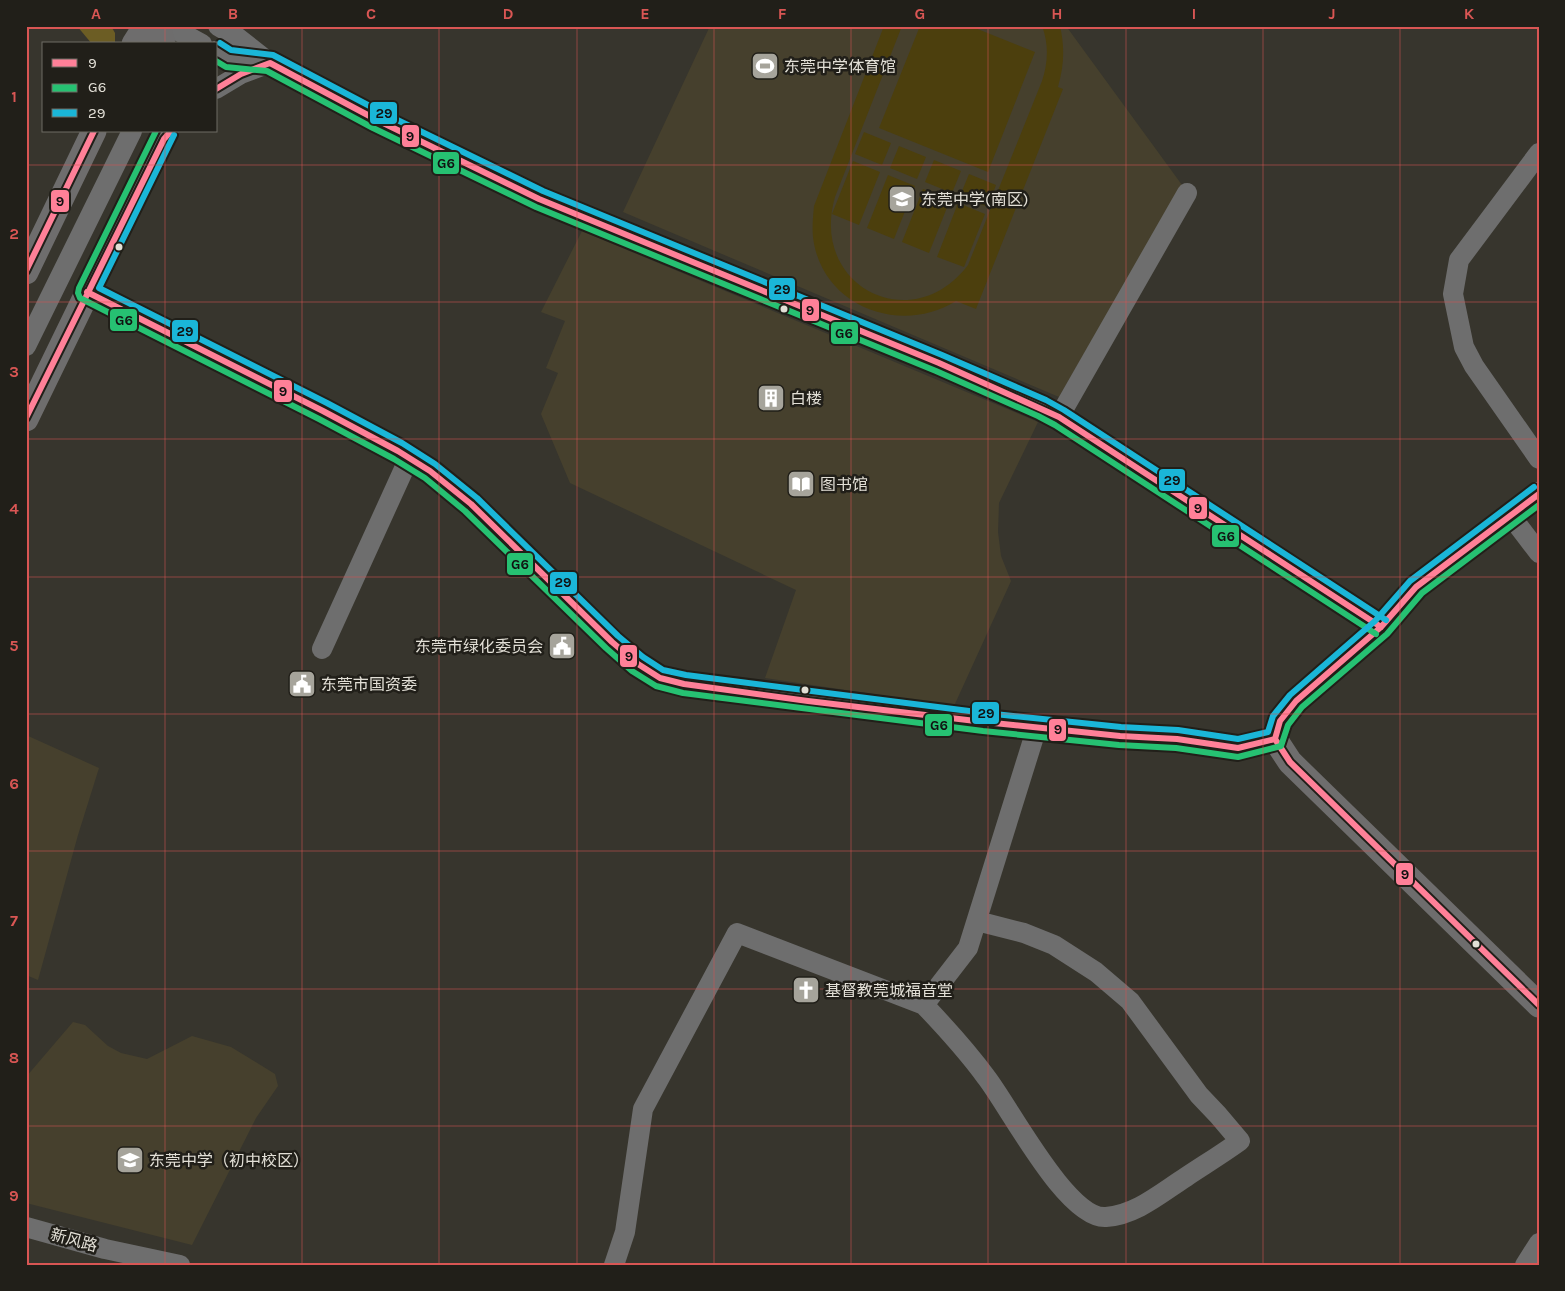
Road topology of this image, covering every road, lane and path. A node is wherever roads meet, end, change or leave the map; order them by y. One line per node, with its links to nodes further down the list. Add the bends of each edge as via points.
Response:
1 (129, 26): 6 (main road)
2 (149, 26): 7 (main road)
3 (158, 26): 8 (main road)
4 (169, 26): 9 (street)
5 (218, 26): 11 (street)
6 (133, 42)
7 (135, 42)
8 (162, 42)
9 (198, 42)
10 (218, 53): 11 (street, via 228,58)
11 (270, 63): 12 (street, via 241,74); 21 (street, via 377,120 539,199 939,363)
12 (218, 88)
13 (94, 132): 18 (main road)
14 (132, 132): 20 (street)
15 (166, 133): 19 (main road)
16 (1539, 153): 24 (street, via 1459,260 1453,294 1464,347)
17 (1187, 193): 21 (street)
18 (26, 272)
19 (87, 292): 22 (main road); 23 (street, via 323,410)
20 (26, 346)
21 (1059, 417): 28 (street)
22 (26, 419)
23 (409, 458): 29 (street); 30 (street, via 430,470 471,504 612,642 660,678 798,700)
24 (1539, 459)
25 (1539, 494): 26 (main road)
26 (1523, 520): 27 (street); 28 (main road, via 1416,587)
27 (1539, 553)
28 (1381, 627): 31 (main road, via 1296,701 1280,721)
29 (322, 649)
30 (1037, 727): 31 (street, via 1177,739 1238,748); 32 (street)
31 (1275, 739): 34 (main road, via 1290,762)
32 (977, 921): 33 (street, via 968,948); 33 (street, via 1024,933 1054,945 1096,972 1130,1001 1199,1095 1240,1141 1128,1214 1105,1218 1090,1214 1074,1202 1054,1179 987,1078)
33 (924, 1005): 38 (street, via 737,933 643,1109 625,1232)
34 (1539, 1005)
35 (26, 1227): 37 (street, 新风路)
36 (1539, 1243): 39 (street)
37 (180, 1265)
38 (614, 1265)
39 (1525, 1265)

